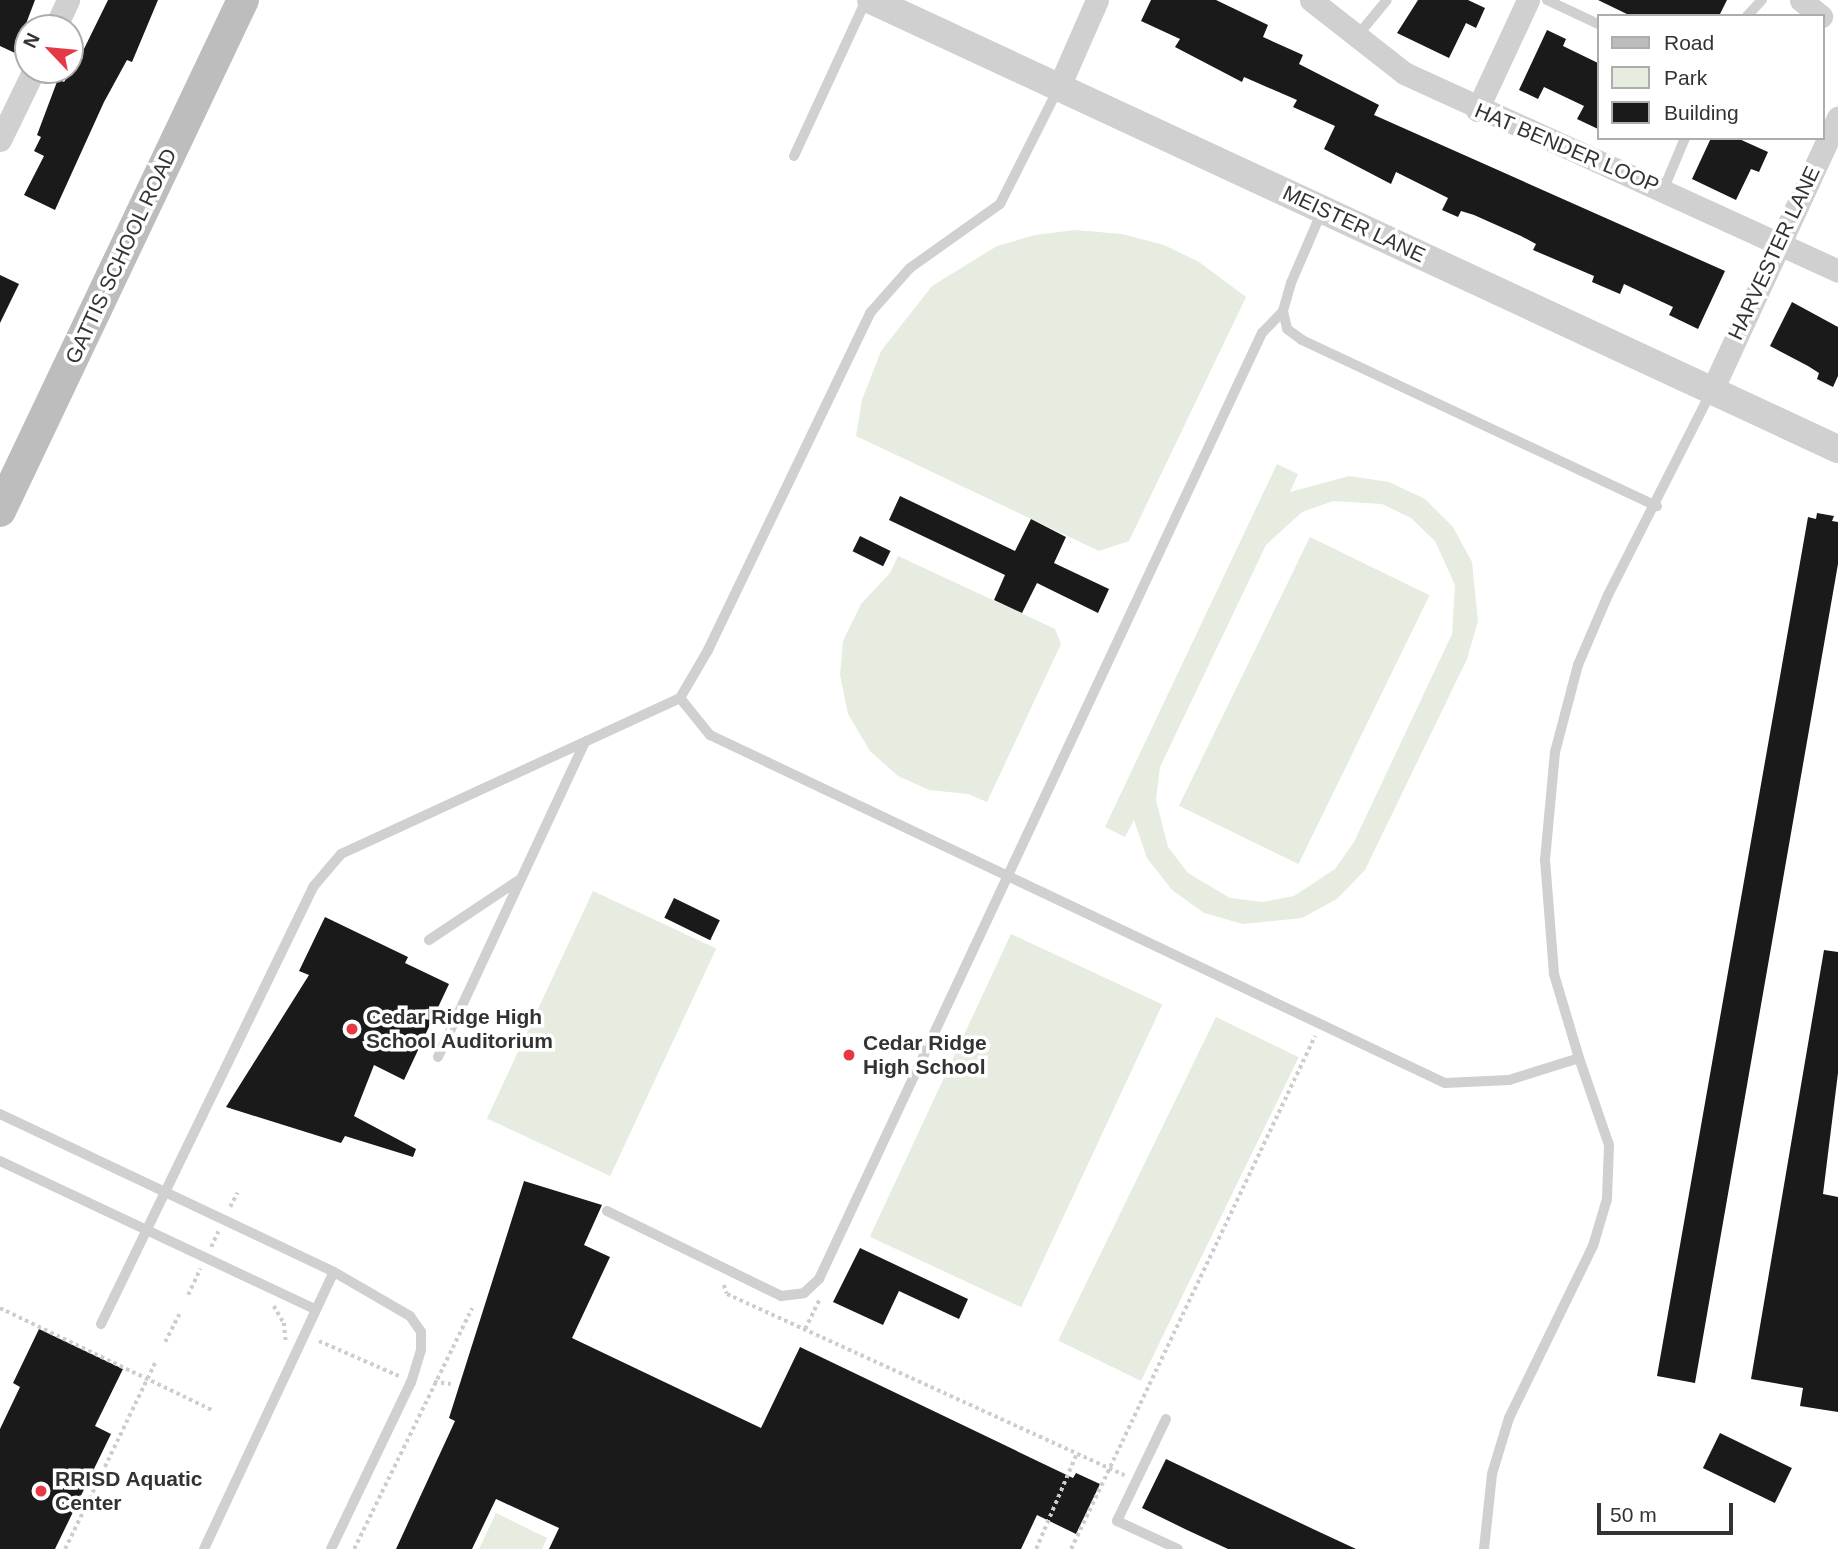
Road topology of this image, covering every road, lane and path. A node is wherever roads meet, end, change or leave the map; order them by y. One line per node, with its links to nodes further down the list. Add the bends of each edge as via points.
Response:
1 (243, 0): 31 (main road, GATTIS SCHOOL ROAD)
2 (868, 0): 17 (street, MEISTER LANE); 22 (lane)
3 (1097, 0): 17 (street)
4 (1311, 0): 15 (street, HAT BENDER LOOP)
5 (1387, 0): 15 (lane)
6 (1528, 0): 18 (street)
7 (1546, 0): 13 (lane)
8 (1762, 0): 10 (lane)
9 (1801, 0): 11 (street)
10 (1749, 14)
11 (1819, 14)
12 (1824, 18): 14 (street)
13 (1596, 23)
14 (1838, 29)
15 (1358, 35): 18 (street, HAT BENDER LOOP, via 1404,73)
16 (27, 84): 20 (street)
17 (1058, 89): 24 (street, MEISTER LANE); 32 (lane, via 1000,204 911,268 870,313 708,650)
18 (1477, 110): 23 (street, HAT BENDER LOOP)
19 (1838, 118): 25 (street, HARVESTER LANE)
20 (0, 140)
21 (1684, 140): 23 (lane)
22 (794, 156)
23 (1664, 188): 25 (street, HAT BENDER LOOP)
24 (1323, 210): 27 (lane); 28 (street, MEISTER LANE)
25 (1778, 243): 26 (street, HAT BENDER LOOP); 28 (street, HARVESTER LANE)
26 (1838, 271)
27 (1283, 311): 30 (lane, via 1287,329 1302,340); 34 (lane, via 1262,333)
28 (1713, 388): 29 (street, MEISTER LANE); 30 (lane)
29 (1838, 449)
30 (1657, 506): 39 (lane, via 1608,595 1578,665 1555,752 1545,860 1553,974)
31 (0, 511)
32 (680, 698): 33 (lane); 34 (lane, via 709,735)
33 (585, 742): 35 (lane); 42 (lane, via 341,854 313,887)
34 (1011, 877): 37 (lane); 49 (lane, via 819,1279 804,1293 781,1296)
35 (522, 878): 36 (lane); 38 (lane)
36 (429, 940)
37 (1321, 1024): 39 (lane, via 1445,1083 1509,1080); 72 (path)
38 (438, 1057)
39 (1579, 1058): 81 (lane, via 1609,1144 1606,1199 1593,1246 1509,1418 1492,1474)
40 (0, 1114): 42 (lane)
41 (0, 1161): 47 (lane)
42 (165, 1192): 47 (lane); 50 (lane)
43 (237, 1194): 44 (path)
44 (230, 1207)
45 (607, 1211): 49 (lane)
46 (219, 1229): 48 (path)
47 (145, 1230): 57 (lane); 59 (lane)
48 (210, 1249)
49 (716, 1265): 60 (path, via 727,1294)
50 (334, 1272): 57 (lane); 76 (lane, via 410,1316 421,1332 421,1350 411,1382)
51 (206, 1273): 53 (path, via 201,1268)
52 (823, 1292): 60 (path)
53 (188, 1295)
54 (269, 1303): 62 (path, via 284,1322)
55 (0, 1308): 66 (path)
56 (472, 1308): 67 (path)
57 (316, 1310): 75 (lane)
58 (179, 1314): 61 (path)
59 (101, 1324)
60 (805, 1329): 71 (path)
61 (165, 1342)
62 (284, 1348)
63 (315, 1349): 65 (path, via 320,1339)
64 (156, 1361): 66 (path)
65 (399, 1376)
66 (148, 1378): 69 (path); 74 (path)
67 (434, 1382): 68 (path); 77 (path)
68 (451, 1384)
69 (214, 1410)
70 (1166, 1419): 73 (lane)
71 (1077, 1453): 72 (path); 78 (path)
72 (1110, 1469): 73 (path); 79 (path)
73 (1137, 1480): 80 (lane, via 1117,1521)
74 (65, 1549)
75 (204, 1549)
76 (331, 1549)
77 (354, 1549)
78 (1036, 1549)
79 (1071, 1549)
80 (1178, 1549)
81 (1484, 1549)

